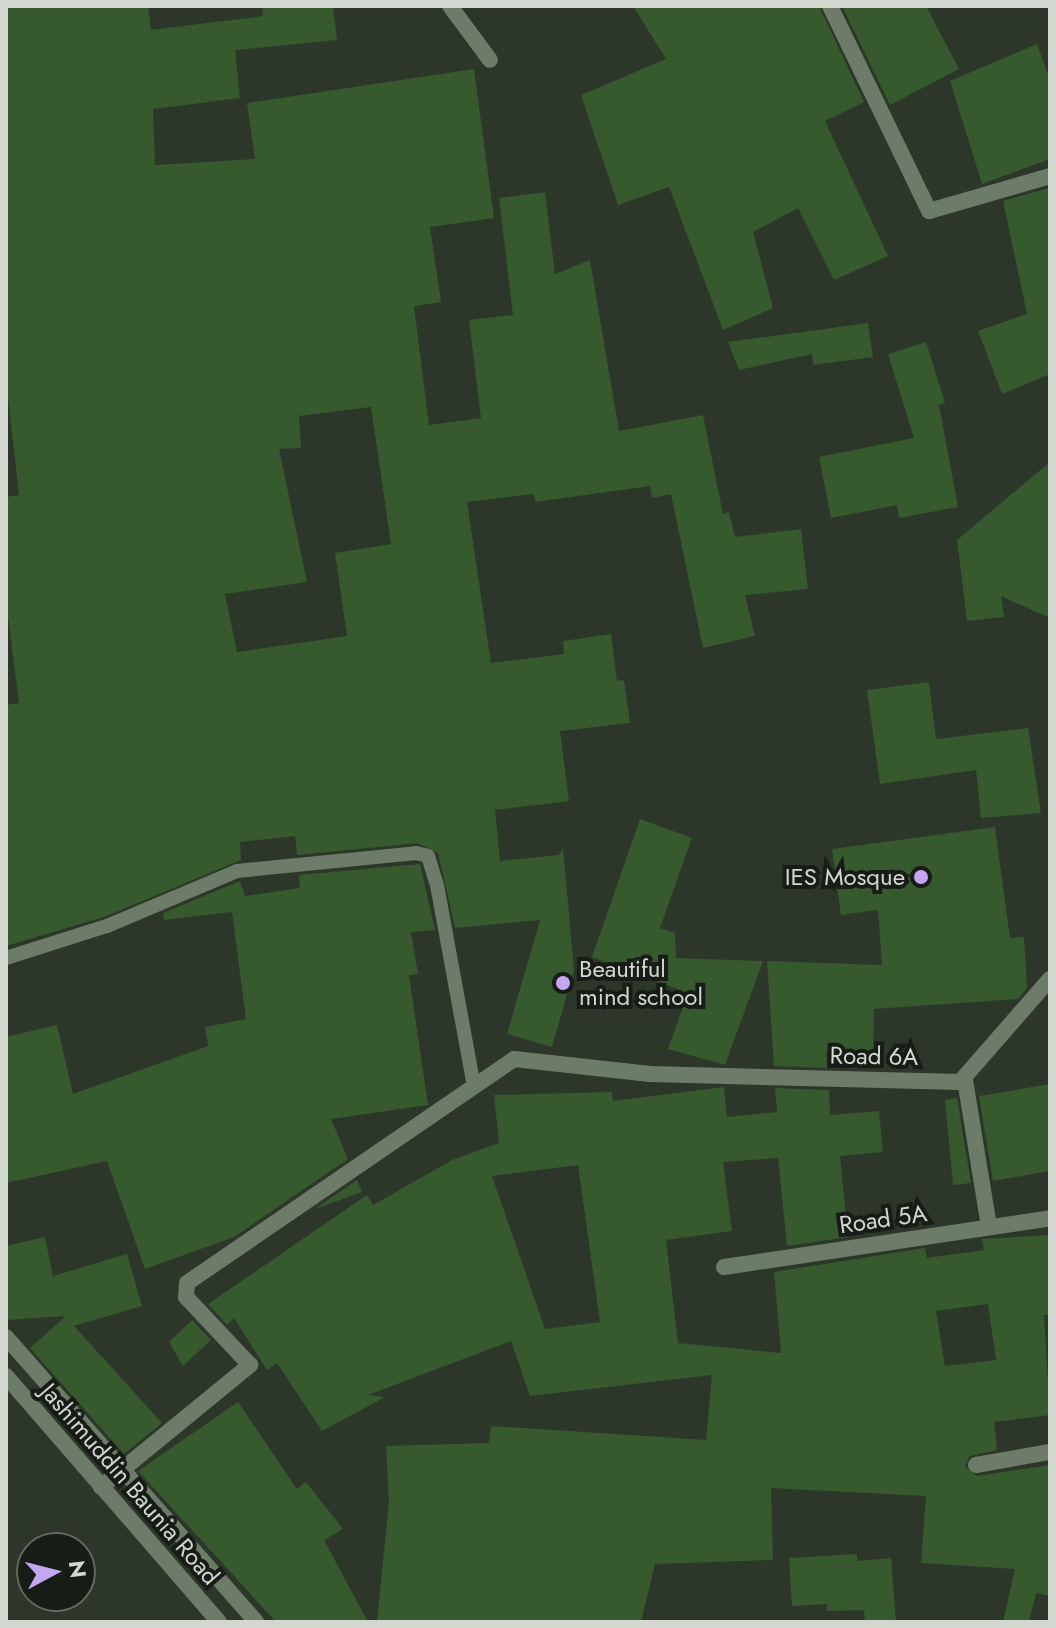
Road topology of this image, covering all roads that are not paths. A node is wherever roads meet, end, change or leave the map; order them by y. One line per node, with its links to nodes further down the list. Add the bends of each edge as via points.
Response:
1 (450, 6): 3 (street)
2 (830, 6): 4 (street, via 929,211)
3 (490, 60)
4 (1050, 176)
5 (6, 958): 8 (lane, via 237,871 428,856)
6 (1050, 979): 7 (street)
7 (965, 1080): 8 (street, Road 6A, via 650,1074 514,1059); 10 (street)
8 (474, 1086): 16 (street, Road 6A, via 187,1283 186,1297 250,1365)
9 (1050, 1218): 10 (street, Road 5A)
10 (989, 1227): 11 (street, Road 5A)
11 (724, 1267)
12 (6, 1337): 16 (street)
13 (6, 1376): 17 (street, Jashimuddin Baunia Road)
14 (1050, 1452): 15 (street)
15 (976, 1465)
16 (123, 1469): 17 (street); 19 (street)
17 (101, 1487): 18 (street, Jashimuddin Baunia Road)
18 (219, 1622)
19 (256, 1622)

